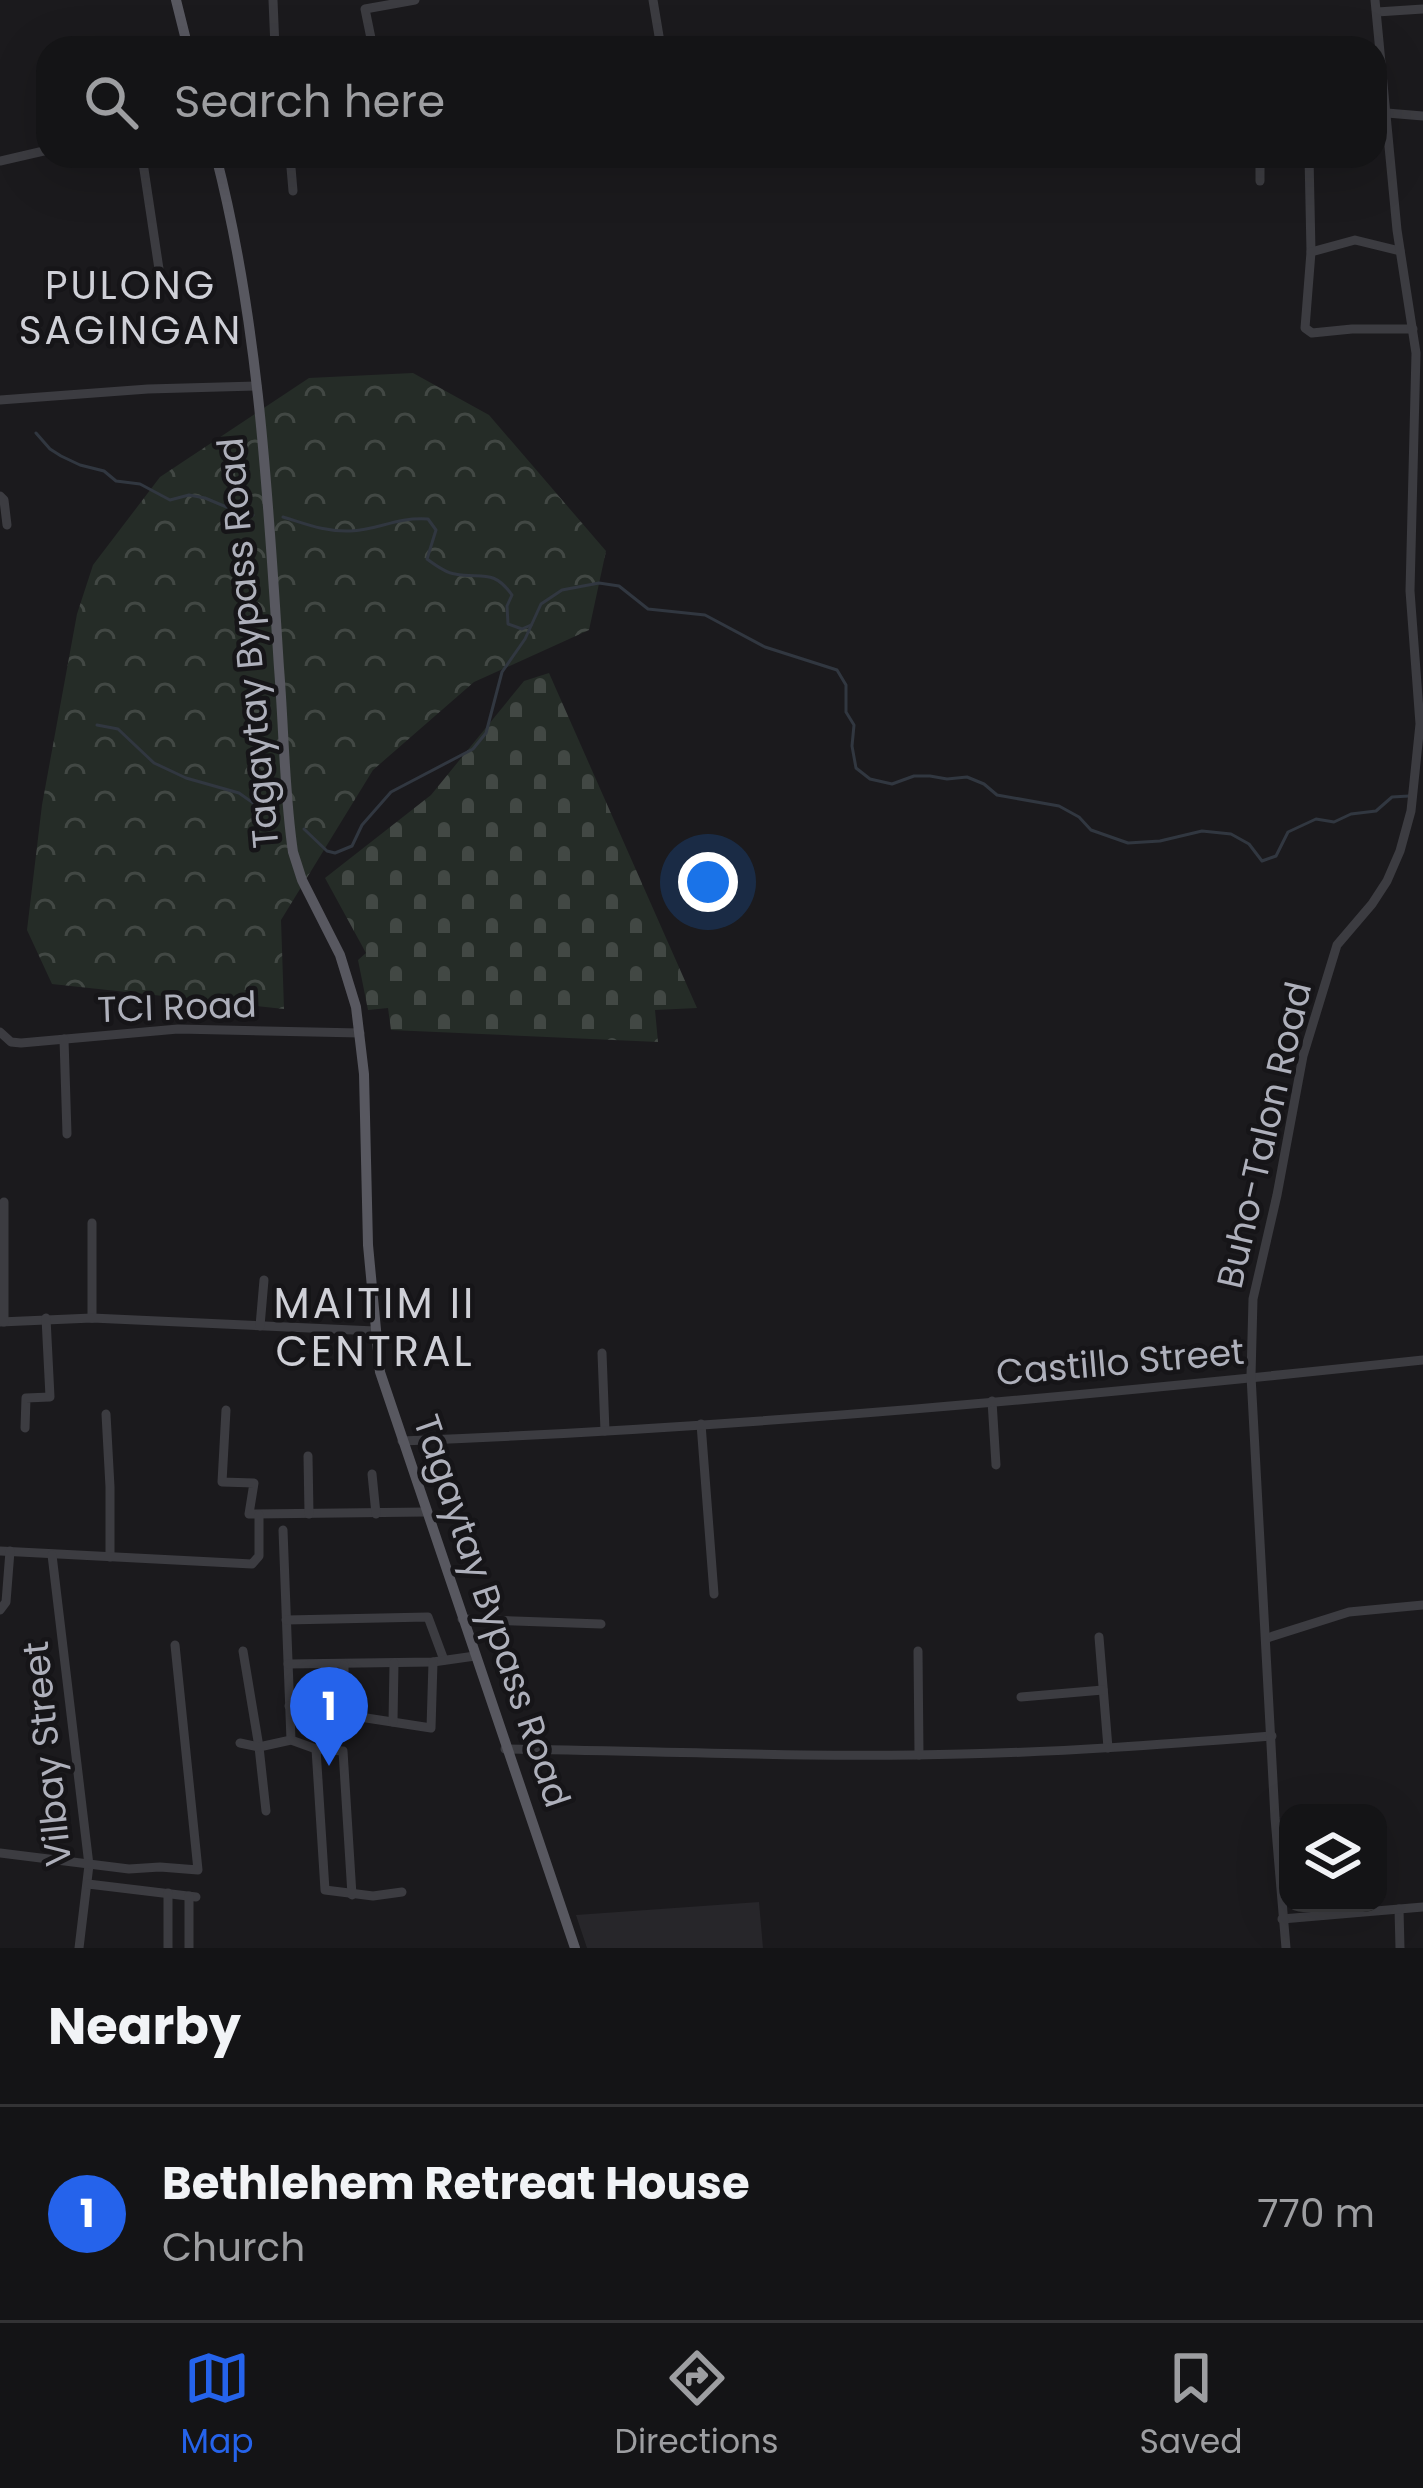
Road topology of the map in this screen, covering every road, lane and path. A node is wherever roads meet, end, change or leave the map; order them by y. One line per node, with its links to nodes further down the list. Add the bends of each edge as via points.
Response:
1 (176, 0): 7 (main road)
2 (273, 0): 8 (street)
3 (415, 0): 9 (street, via 365,9)
4 (652, 0): 10 (street)
5 (1376, 6): 6 (street); 11 (street, Buho-Talon Road)
6 (1423, 9)
7 (185, 36)
8 (274, 36)
9 (371, 36)
10 (659, 36)
11 (1379, 36)
12 (1387, 105): 13 (street, Buho-Talon Road)
13 (1388, 114): 14 (street); 24 (street, Buho-Talon Road)
14 (1423, 116)
15 (36, 153): 16 (street)
16 (0, 161)
17 (144, 168): 26 (street)
18 (219, 168): 29 (main road, Tagaytay Bypass Road)
19 (291, 168): 23 (street)
20 (1260, 168): 22 (street)
21 (1309, 168): 25 (street)
22 (1260, 181)
23 (293, 191)
24 (1400, 250): 25 (street, via 1354,240); 27 (street, Buho-Talon Road)
25 (1311, 252): 27 (street, via 1308,333)
26 (159, 269)
27 (1412, 328): 28 (street, Buho-Talon Road)
28 (1420, 356): 32 (street, Buho-Talon Road)
29 (257, 386): 30 (street); 36 (main road, Tagaytay Bypass Road, via 293,852 340,955)
30 (0, 400)
31 (0, 496): 33 (street)
32 (1417, 515): 34 (street, Buho-Talon Road, via 1410,591)
33 (8, 525)
34 (1421, 724): 52 (street, Buho-Talon Road, via 1400,851 1372,904 1337,945 1303,1056 1253,1299)
35 (0, 1032): 37 (street, TCI Road, via 11,1042)
36 (360, 1033): 37 (street, TCI Road, via 178,1029); 49 (main road, Tagaytay Bypass Road)
37 (64, 1039): 38 (street)
38 (67, 1134)
39 (2, 1202): 40 (street); 42 (street)
40 (18, 1202)
41 (92, 1223): 46 (street)
42 (3, 1250): 44 (street)
43 (264, 1280): 48 (street)
44 (3, 1294): 47 (street)
45 (46, 1318): 46 (street); 47 (street); 57 (street, via 50,1397 26,1398)
46 (92, 1318): 48 (street)
47 (2, 1322)
48 (260, 1326): 49 (street)
49 (375, 1331): 59 (main road, Tagaytay Bypass Road)
50 (602, 1353): 58 (street)
51 (1423, 1360): 52 (street, Castillo Street)
52 (1251, 1376): 53 (street, Castillo Street); 78 (street, Buho-Talon Road)
53 (992, 1401): 56 (street, Castillo Street); 61 (street)
54 (226, 1410): 64 (street, via 222,1481 254,1483 249,1514)
55 (106, 1414): 70 (street)
56 (701, 1424): 58 (street, Castillo Street); 71 (street)
57 (26, 1428)
58 (605, 1431): 59 (street, Castillo Street)
59 (402, 1441): 63 (main road, Tagaytay Bypass Road)
60 (308, 1456): 65 (street)
61 (995, 1465)
62 (372, 1474): 66 (street)
63 (426, 1512): 66 (street); 74 (main road, Tagaytay Bypass Road)
64 (259, 1514): 65 (street); 70 (street, via 253,1564)
65 (309, 1514): 66 (street)
66 (376, 1514)
67 (283, 1530): 75 (street)
68 (5, 1551): 69 (street); 73 (street)
69 (52, 1555): 70 (street); 104 (street, Vilbay Street)
70 (110, 1557)
71 (714, 1594)
72 (1423, 1605): 78 (street, via 1348,1612)
73 (0, 1610)
74 (462, 1619): 76 (street); 82 (main road, Tagaytay Bypass Road)
75 (286, 1620): 83 (street, via 428,1617); 85 (street)
76 (602, 1624)
77 (1099, 1637): 87 (street)
78 (1267, 1638): 92 (street, Buho-Talon Road)
79 (175, 1645): 104 (street, via 199,1866)
80 (243, 1651): 95 (street)
81 (918, 1651): 99 (street)
82 (475, 1657): 83 (street); 98 (main road, Tagaytay Bypass Road)
83 (438, 1661): 84 (street); 91 (street, via 431,1728)
84 (394, 1663): 86 (street); 91 (street)
85 (288, 1664): 86 (street); 89 (street)
86 (344, 1665): 90 (street)
87 (1103, 1690): 88 (street); 96 (street)
88 (1021, 1697)
89 (289, 1706): 90 (street); 93 (street)
90 (344, 1714): 91 (street)
91 (394, 1722)
92 (1272, 1736): 96 (street); 101 (street, Buho-Talon Road)
93 (291, 1740): 95 (street); 97 (street)
94 (240, 1743): 95 (street)
95 (259, 1747): 100 (street)
96 (1108, 1748): 99 (street)
97 (316, 1749): 108 (street, via 325,1890); 108 (street, via 343,1751)
98 (506, 1749): 99 (street); 115 (main road, Tagaytay Bypass Road)
99 (919, 1755)
100 (266, 1811)
101 (1275, 1817): 102 (street); 111 (street, Buho-Talon Road)
102 (1279, 1817)
103 (0, 1853): 104 (street)
104 (88, 1865): 105 (street, Vilbay Street)
105 (88, 1885): 107 (street); 112 (street, Vilbay Street)
106 (402, 1892): 108 (street)
107 (168, 1893): 113 (street); 114 (street, via 193,1896)
108 (352, 1894)
109 (1423, 1906): 110 (street)
110 (1399, 1909): 111 (street); 117 (street)
111 (1282, 1918): 116 (street, Buho-Talon Road)
112 (79, 1948)
113 (168, 1948)
114 (189, 1948)
115 (575, 1948)
116 (1286, 1948)
117 (1400, 1948)

